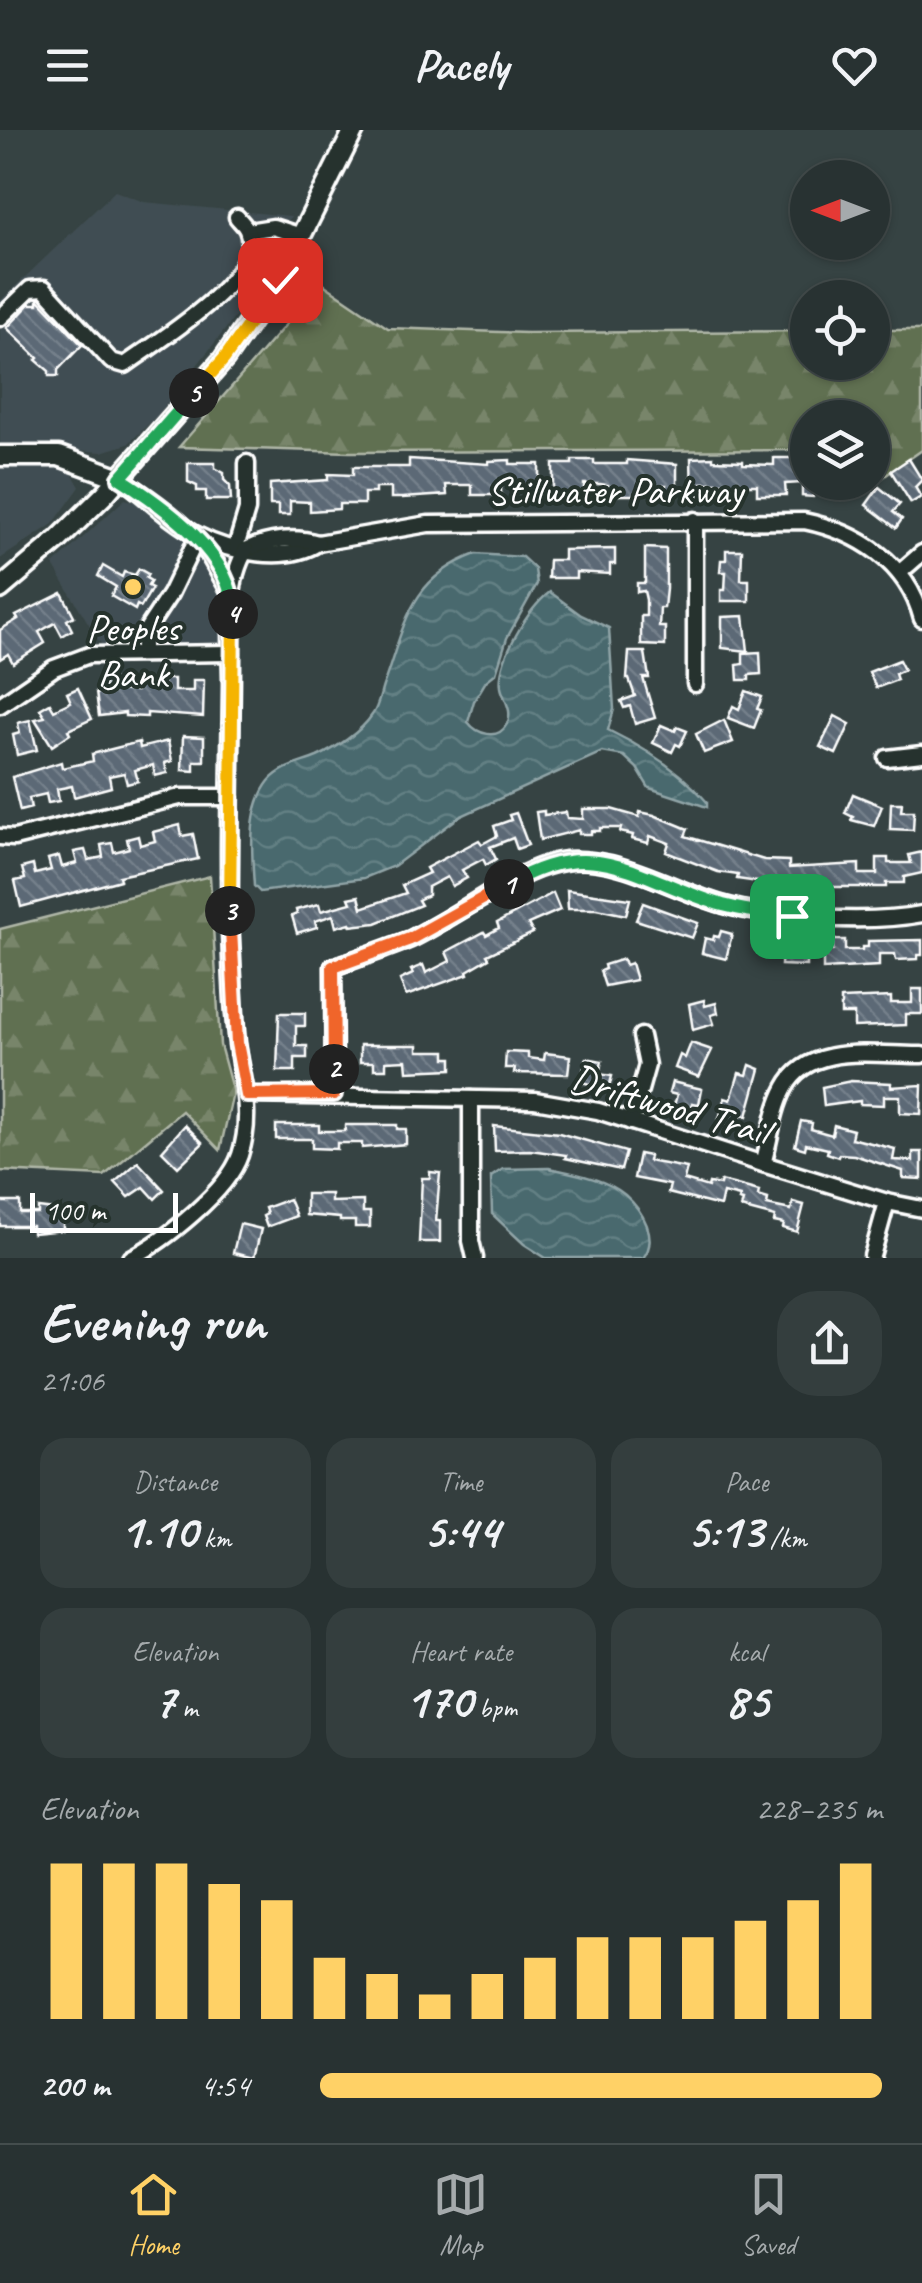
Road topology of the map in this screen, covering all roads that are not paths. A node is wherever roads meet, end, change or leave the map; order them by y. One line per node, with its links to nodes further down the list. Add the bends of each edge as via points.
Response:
1 (354, 130): 4 (main road)
2 (237, 217): 3 (street)
3 (248, 231): 4 (street, via 273,227); 5 (street, via 248,258 225,290 125,365 110,361 44,288 30,289)
4 (301, 236): 8 (main road, via 280,280 224,359)
5 (0, 318)
6 (0, 456): 8 (main road, via 59,456)
7 (247, 463): 11 (street)
8 (120, 478): 10 (street, Stillwater Parkway); 14 (main road)
9 (695, 520): 11 (street, Stillwater Parkway, via 428,524); 13 (street, Stillwater Parkway, via 804,521 836,528); 19 (street)
10 (198, 536): 11 (street, Stillwater Parkway); 15 (street); 18 (street, via 144,635)
11 (242, 549): 15 (street)
12 (922, 554): 13 (street)
13 (898, 573): 16 (street)
14 (0, 589)
15 (234, 600): 17 (street)
16 (922, 620)
17 (232, 653): 18 (street); 23 (street)
18 (143, 654): 20 (street, via 88,655 54,668)
19 (694, 684)
20 (0, 705)
21 (922, 754): 22 (street)
22 (888, 758)
23 (230, 798): 24 (street, via 180,797); 29 (street, via 231,971)
24 (0, 838)
25 (922, 914): 28 (street, via 760,913 599,860 562,860 528,872 410,939 333,967)
26 (641, 1036): 31 (street, via 647,1066)
27 (922, 1055): 32 (street, via 821,1056 798,1069 784,1089)
28 (334, 1094): 29 (street, Driftwood Trail); 30 (street, Driftwood Trail)
29 (247, 1095): 36 (street, via 239,1159 224,1183 153,1247)
30 (471, 1099): 31 (street, Driftwood Trail, via 535,1100); 37 (street)
31 (631, 1122): 32 (street, Driftwood Trail)
32 (763, 1164): 33 (street, Driftwood Trail)
33 (887, 1202): 34 (street, Driftwood Trail); 35 (street)
34 (922, 1209)
35 (872, 1256)
36 (131, 1258)
37 (475, 1258)

